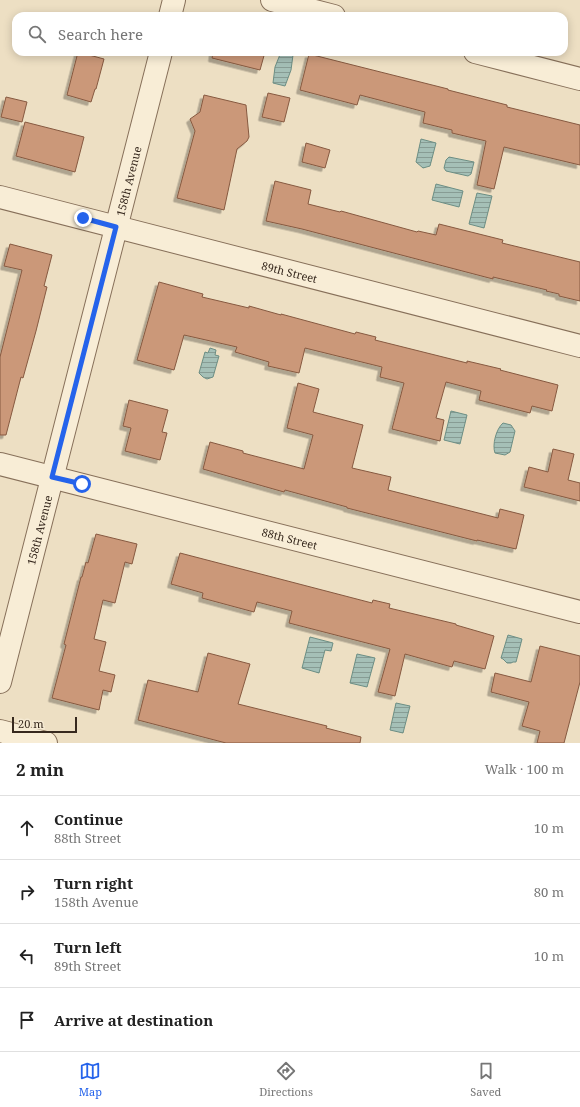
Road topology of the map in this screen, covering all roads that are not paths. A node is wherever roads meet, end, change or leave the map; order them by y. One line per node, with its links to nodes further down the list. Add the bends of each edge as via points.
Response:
1 (174, 0): 3 (street)
2 (272, 0): 4 (street)
3 (171, 12)
4 (318, 12)
5 (160, 56): 9 (street, 158th Avenue)
6 (491, 56): 7 (street)
7 (580, 79)
8 (0, 198): 9 (street, 89th Street)
9 (116, 227): 10 (street, 89th Street); 12 (street, 158th Avenue)
10 (580, 346)
11 (0, 464): 12 (street, 88th Street)
12 (52, 477): 13 (street, 88th Street); 14 (street, 158th Avenue)
13 (580, 612)
14 (0, 682)
15 (0, 731): 16 (street)
16 (46, 743)

